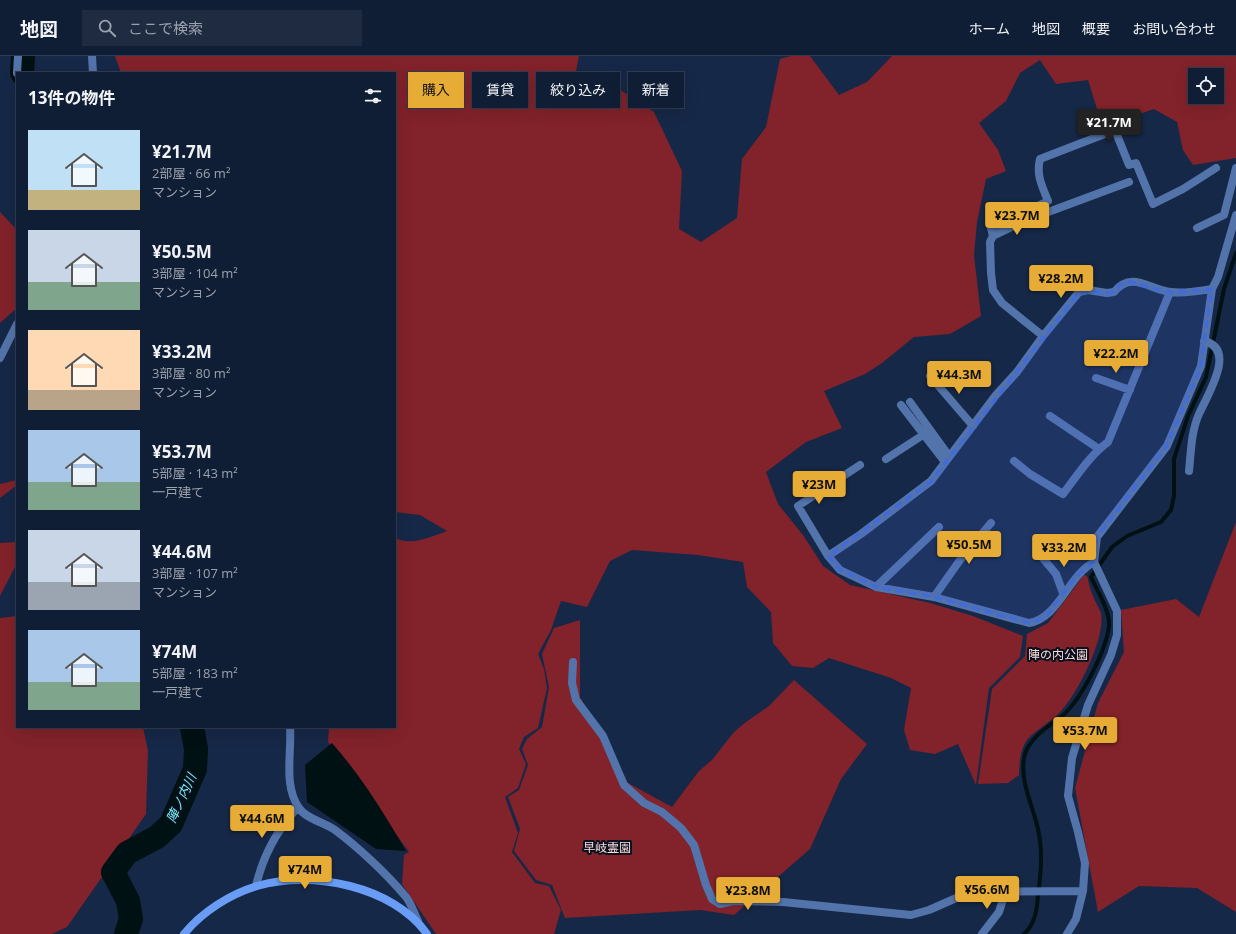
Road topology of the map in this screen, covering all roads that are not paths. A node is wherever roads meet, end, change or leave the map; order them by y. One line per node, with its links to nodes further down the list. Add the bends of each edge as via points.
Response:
1 (18, 56): 3 (street)
2 (92, 56): 4 (street)
3 (17, 72)
4 (93, 72)
5 (1216, 168): 10 (street, via 1153,204 1136,163 1129,165 1115,130 1040,159 1038,178 1048,201 991,228)
6 (1236, 168): 9 (street, via 1224,216)
7 (1129, 182): 10 (street, via 1024,221)
8 (1236, 215): 11 (street)
9 (1197, 228)
10 (993, 236): 15 (street, via 990,242 993,290 1002,303)
11 (1233, 240): 12 (street)
12 (1212, 289): 13 (street); 16 (street)
13 (1170, 292): 15 (street, via 1128,281 1114,292 1079,292); 22 (street)
14 (16, 326): 18 (street)
15 (1043, 336): 26 (street)
16 (1204, 341): 17 (street, via 1217,343); 38 (street, via 1201,366 1167,446 1097,538)
17 (1227, 350)
18 (0, 358)
19 (930, 376): 26 (street)
20 (1226, 376): 33 (street, via 1199,415 1191,442)
21 (1096, 378): 22 (street)
22 (1130, 390): 28 (street, via 1108,442)
23 (910, 402): 30 (street)
24 (901, 406): 27 (street)
25 (1050, 416): 28 (street)
26 (973, 426): 30 (street)
27 (923, 435): 29 (street); 30 (street)
28 (1099, 449): 31 (street, via 1064,494 1030,474)
29 (886, 459)
30 (947, 460): 36 (street, via 931,481)
31 (1014, 461)
32 (860, 465): 36 (street, via 798,506)
33 (1189, 472)
34 (991, 523): 41 (street)
35 (939, 526): 39 (street)
36 (828, 556): 39 (street, via 840,570)
37 (1041, 556): 40 (street, via 1056,574)
38 (1094, 562): 40 (street, via 1085,567); 46 (street, via 1117,611 1117,635 1088,705 1072,758 1068,796 1085,863)
39 (876, 587): 41 (street)
40 (1063, 593): 41 (street, via 1045,618 1030,623)
41 (934, 597)
42 (573, 662): 47 (street, via 572,683 576,700 603,736 624,785 644,803 662,812 681,828 694,845 712,899 720,904 734,901 783,902 911,915 970,892)
43 (290, 728): 44 (street, via 288,769 291,789)
44 (298, 807): 45 (street, via 283,823 271,844 260,865); 48 (street, via 304,814 329,826 354,844 406,898)
45 (256, 886): 48 (street, via 308,880 349,885 381,896); 49 (street, via 222,901 193,923)
46 (1083, 891): 47 (street); 52 (street, via 1076,919)
47 (1005, 893): 51 (street, via 998,912)
48 (418, 921): 50 (street)
49 (184, 934)
50 (427, 934)
51 (982, 934)
52 (1067, 934)

